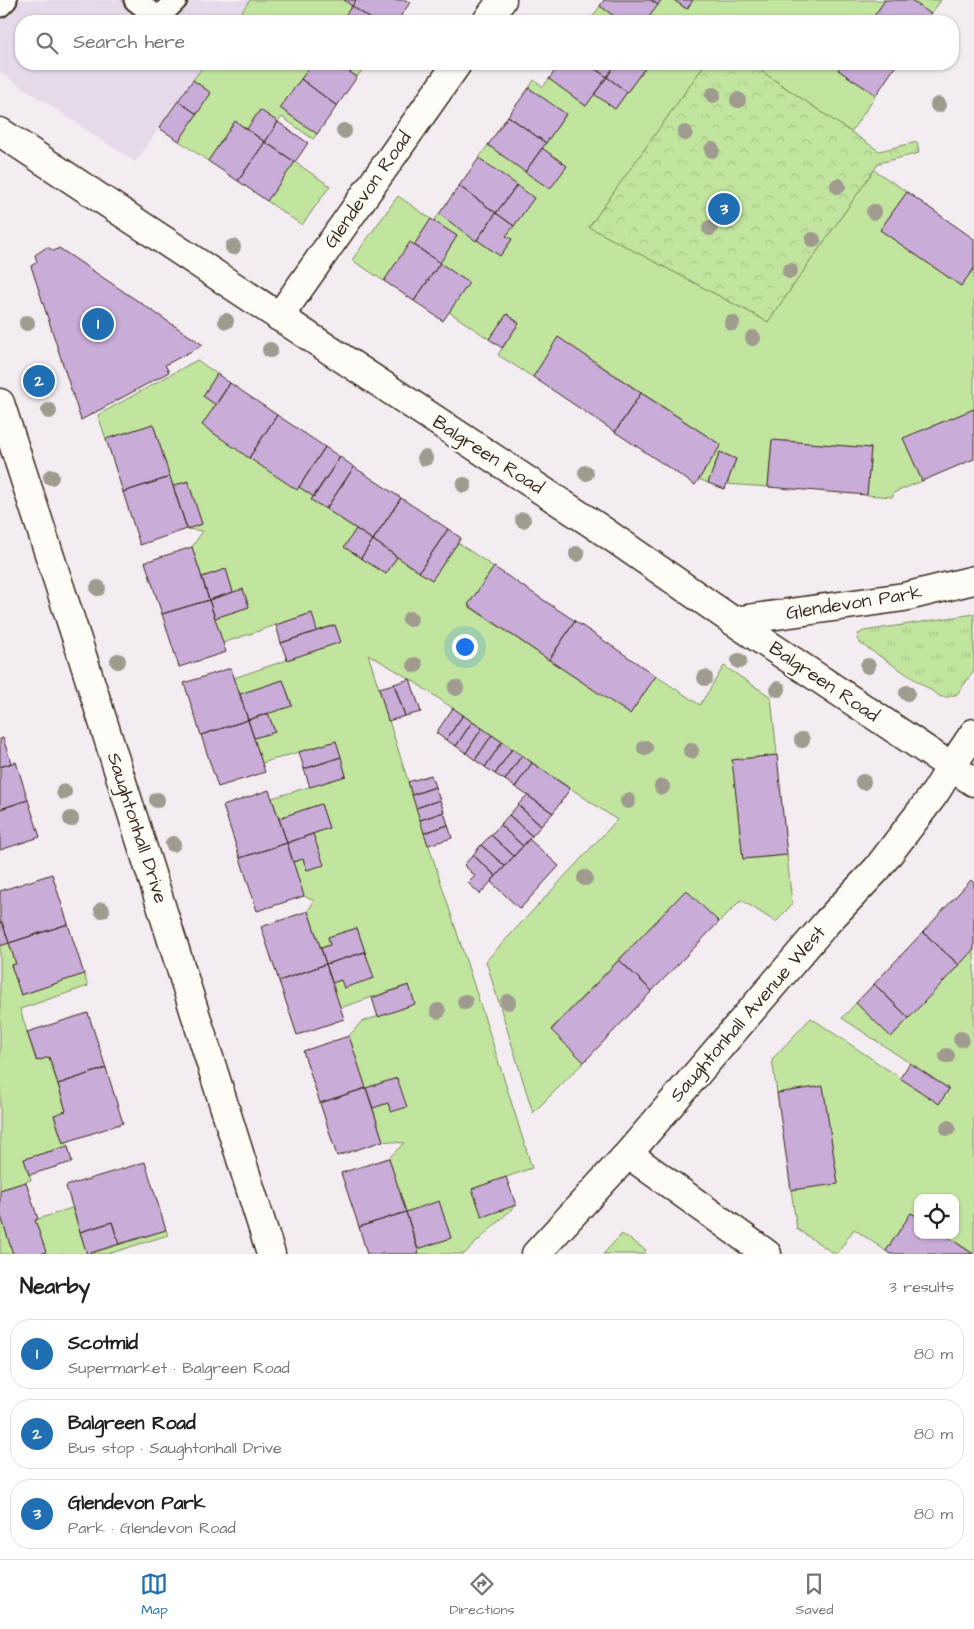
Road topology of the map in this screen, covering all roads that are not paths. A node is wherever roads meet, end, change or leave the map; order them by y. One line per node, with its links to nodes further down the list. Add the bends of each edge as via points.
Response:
1 (6, 0): 5 (lane)
2 (135, 0): 6 (lane)
3 (176, 0): 7 (lane)
4 (502, 0): 8 (street)
5 (0, 6)
6 (154, 15)
7 (161, 15)
8 (491, 15)
9 (453, 70): 11 (street, Glendevon Road)
10 (0, 132): 11 (street, Balgreen Road)
11 (279, 317): 14 (street, Balgreen Road, via 599,528)
12 (0, 403): 19 (street, Saughtonhall Drive)
13 (974, 580): 14 (street, Glendevon Park, via 904,597)
14 (733, 621): 16 (street, Balgreen Road)
15 (974, 733): 16 (street)
16 (951, 767): 17 (street, Balgreen Road); 18 (street, Saughtonhall Avenue West, via 877,868)
17 (974, 782)
18 (628, 1154): 20 (street, Saughtonhall Avenue West); 21 (street)
19 (271, 1254)
20 (536, 1254)
21 (767, 1254)

